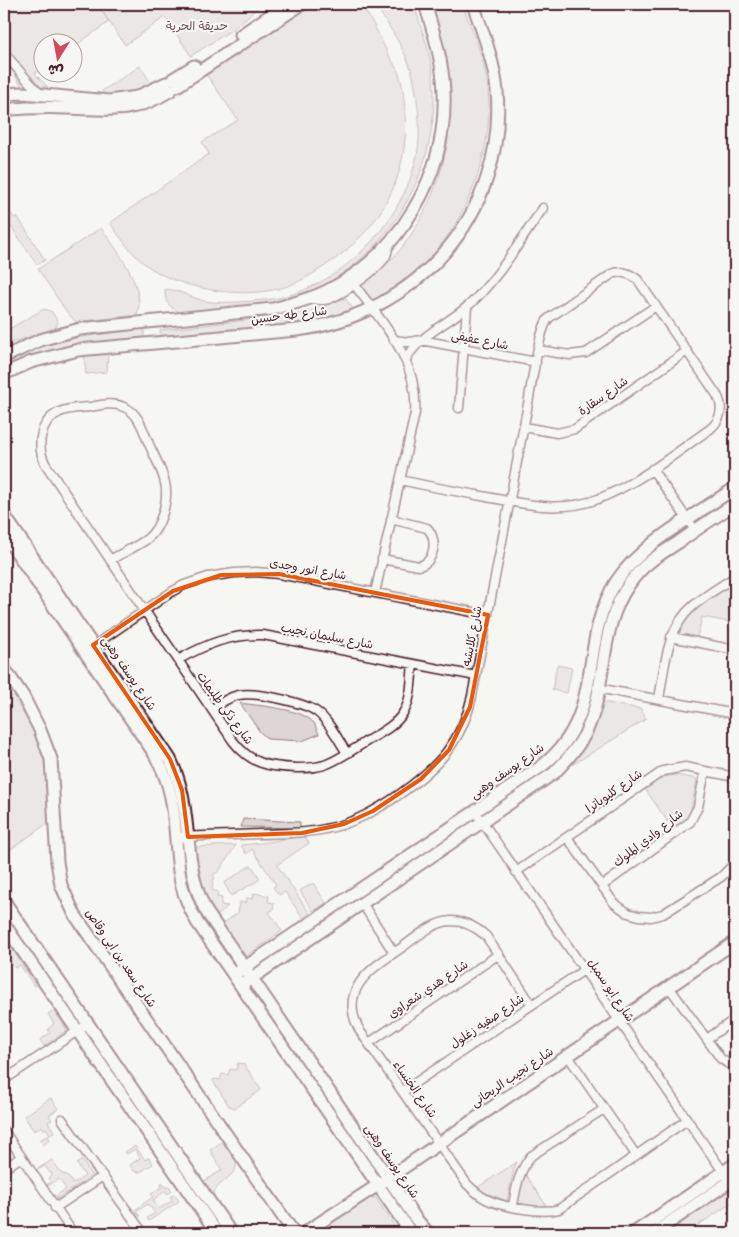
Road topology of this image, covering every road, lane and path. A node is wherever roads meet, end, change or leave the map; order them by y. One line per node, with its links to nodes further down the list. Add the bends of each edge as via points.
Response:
1 (280, 4): 6 (street)
2 (287, 4): 6 (street)
3 (302, 4): 9 (street)
4 (425, 4): 16 (street, شارع طه حسين, via 443,78 442,136 424,192 410,217)
5 (473, 4): 21 (street, شارع طه حسين, via 492,57 497,92 496,137 486,181 467,222 440,258 407,288)
6 (272, 14): 9 (street)
7 (4, 52): 8 (street)
8 (22, 76): 10 (street); 12 (street)
9 (172, 84): 13 (street, via 118,101)
10 (23, 93): 11 (street); 12 (street)
11 (4, 94)
12 (41, 95): 13 (street)
13 (66, 102): 14 (street)
14 (4, 110)
15 (543, 208): 20 (street, via 499,271)
16 (388, 244): 17 (street, via 384,259); 18 (street, شارع طه حسين, via 351,277)
17 (354, 284): 18 (street, via 326,299); 21 (street)
18 (311, 298): 22 (street, شارع طه حسين, via 272,309)
19 (656, 306): 27 (street, via 586,353 570,355); 27 (street, شارع كلابشه, via 638,280 624,272 616,272 549,318 543,326); 28 (street)
20 (467, 307): 24 (street); 26 (street)
21 (372, 309): 23 (street); 25 (street, شارع طه حسين, via 312,328)
22 (150, 322): 25 (street); 29 (street, شارع طه حسين, via 66,332 40,340)
23 (394, 340): 24 (street, شارع عفيفى); 30 (street)
24 (421, 340): 26 (street, شارع عفيفى); 30 (street)
25 (155, 343): 32 (street, شارع طه حسين, via 66,352)
26 (464, 348): 31 (street, شارع عفيفى); 33 (street)
27 (538, 350): 31 (street, شارع كلابشه)
28 (687, 351): 34 (street, شارع سقارة, via 576,429 557,433); 35 (street, via 719,399 720,416 710,429)
29 (4, 358)
30 (406, 359): 36 (street, via 413,379 415,404)
31 (536, 362): 34 (street, شارع كلابشه)
32 (4, 374)
33 (459, 408)
34 (524, 427): 38 (street, شارع كلابشه)
35 (652, 469): 38 (street, via 622,488 578,504 542,507); 42 (street)
36 (400, 480): 38 (street); 41 (street)
37 (735, 488): 42 (street, شارع يوسف وهبى)
38 (509, 501): 50 (street, شارع كلابشه)
39 (735, 504): 43 (street, شارع يوسف وهبى)
40 (4, 515): 52 (street, شارع يوسف وهبى)
41 (391, 519): 45 (street); 45 (street, via 427,528 434,541 428,562 419,566)
42 (688, 520): 43 (street); 58 (street, شارع يوسف وهبى, via 642,552 616,583 600,621)
43 (695, 530): 58 (street, شارع يوسف وهبى, via 651,560 623,593 614,612)
44 (4, 534): 52 (street, شارع يوسف وهبى)
45 (382, 559): 48 (street)
46 (110, 560): 46 (street, شارع ذكى طليمات, via 42,456 42,431 61,411 111,404 131,411 140,424 165,482 163,512 153,532); 49 (street, شارع ذكى طليمات)
47 (735, 577): 51 (street, via 692,606)
48 (375, 593): 49 (street, شارع انور وجدى, via 279,574 234,573 184,585); 50 (street, شارع انور وجدى)
49 (144, 610): 52 (street, شارع انور وجدى); 54 (street, شارع ذكى طليمات)
50 (488, 615): 57 (street, شارع كلابشه)
51 (671, 637): 53 (street); 59 (street)
52 (89, 649): 67 (street, شارع يوسف وهبى, via 163,769)
53 (735, 650)
54 (178, 660): 55 (street, شارع سليمان نجيب, via 211,643 253,635 273,636); 60 (street, شارع ذكى طليمات)
55 (414, 664): 57 (street, شارع سليمان نجيب); 62 (street, شارع ذكى طليمات, via 403,714)
56 (4, 668): 116 (street, شارع سعد بن ابى وقاص, via 23,696 51,759 57,862 67,900)
57 (476, 676): 67 (street, شارع كلابشه, via 467,716 449,750 421,779 373,812 313,832)
58 (593, 687): 59 (street); 65 (street, شارع يوسف وهبى, via 578,721 561,748 542,766); 66 (street, شارع يوسف وهبى, via 589,726 567,760 547,778)
59 (659, 700): 61 (street)
60 (212, 710): 62 (street, شارع ذكى طليمات, via 238,747 268,766 315,767); 62 (street, via 228,698 247,694 302,705 324,718)
61 (735, 714)
62 (347, 753)
63 (705, 771): 64 (street, شارع كليوباترا); 68 (street, شارع كليوباترا, via 685,767 663,771); 71 (street, شارع وادي الملوك, via 698,807 690,822)
64 (735, 778)
65 (475, 811): 66 (street, شارع ابو سمبل); 80 (street, شارع يوسف وهبى)
66 (482, 822): 70 (street, شارع ابو سمبل); 73 (street, شارع يوسف وهبى)
67 (182, 837): 80 (street, شارع يوسف وهبى, via 202,903); 82 (street, شارع يوسف وهبى, via 179,871 187,902)
68 (567, 837): 70 (street, شارع كليوباترا); 71 (street)
69 (735, 863): 71 (street, via 721,876 657,916 628,913 614,903)
70 (516, 872): 81 (street, شارع ابو سمبل)
71 (602, 886)
72 (4, 901): 75 (street)
73 (362, 903): 78 (street); 83 (street, شارع يوسف وهبى)
74 (4, 924): 76 (street)
75 (23, 929): 76 (street); 89 (street)
76 (8, 939): 90 (street)
77 (735, 942): 85 (street, شارع نجيب الريحانى)
78 (394, 953): 79 (street, شارع الخنساء, via 430,928 451,921 476,928); 92 (street, شارع الخنساء, via 364,976 355,993 354,1017)
79 (499, 954): 86 (street, شارع الخنساء); 92 (street, شارع هدي شعراوى)
80 (244, 968): 82 (street, شارع يوسف وهبى); 83 (street, شارع يوسف وهبى)
81 (584, 970): 86 (street, شارع صفيه زغلول); 88 (street, شارع ابو سمبل)
82 (233, 976): 84 (street, شارع يوسف وهبى)
83 (251, 978): 84 (street, شارع يوسف وهبى); 108 (street, شارع يوسف وهبى)
84 (240, 986): 109 (street, شارع يوسف وهبى)
85 (670, 987): 88 (street, شارع نجيب الريحانى); 91 (street)
86 (532, 1004): 96 (street, شارع صفيه زغلول)
87 (735, 1019): 91 (street)
88 (619, 1021): 93 (street, شارع نجيب الريحانى); 99 (street, شارع ابو سمبل)
89 (88, 1024): 90 (street); 115 (street)
90 (77, 1031): 95 (street); 114 (street)
91 (707, 1039): 94 (street, via 721,1059)
92 (369, 1043): 96 (street, شارع الخنساء)
93 (568, 1056): 97 (street); 101 (street, شارع نجيب الريحانى)
94 (735, 1068)
95 (4, 1080)
96 (402, 1091): 101 (street, شارع الخنساء)
97 (604, 1109): 102 (street); 110 (street, via 531,1156 518,1179)
98 (62, 1118): 106 (street)
99 (687, 1120): 102 (street, شارع الخنساء); 107 (street, شارع ابو سمبل)
100 (4, 1131): 103 (street)
101 (439, 1143): 108 (street, شارع نجيب الريحانى); 110 (street, شارع الخنساء, via 475,1192 489,1200)
102 (636, 1156): 110 (street, شارع الخنساء, via 559,1208 542,1211)
103 (21, 1157): 105 (street); 111 (street)
104 (735, 1164): 107 (street)
105 (4, 1169)
106 (103, 1176): 111 (street); 113 (street)
107 (729, 1177): 120 (street); 121 (street)
108 (388, 1178): 109 (street, شارع نجيب الريحانى); 119 (street, شارع يوسف وهبى)
109 (378, 1185): 117 (street, شارع نجيب الريحانى); 118 (street, شارع يوسف وهبى)
110 (513, 1206)
111 (56, 1208): 112 (street)
112 (73, 1233)
113 (144, 1233)
114 (217, 1233)
115 (231, 1233)
116 (294, 1233)
117 (304, 1233)
118 (411, 1233)
119 (428, 1233)
120 (634, 1233)
121 (654, 1233)

